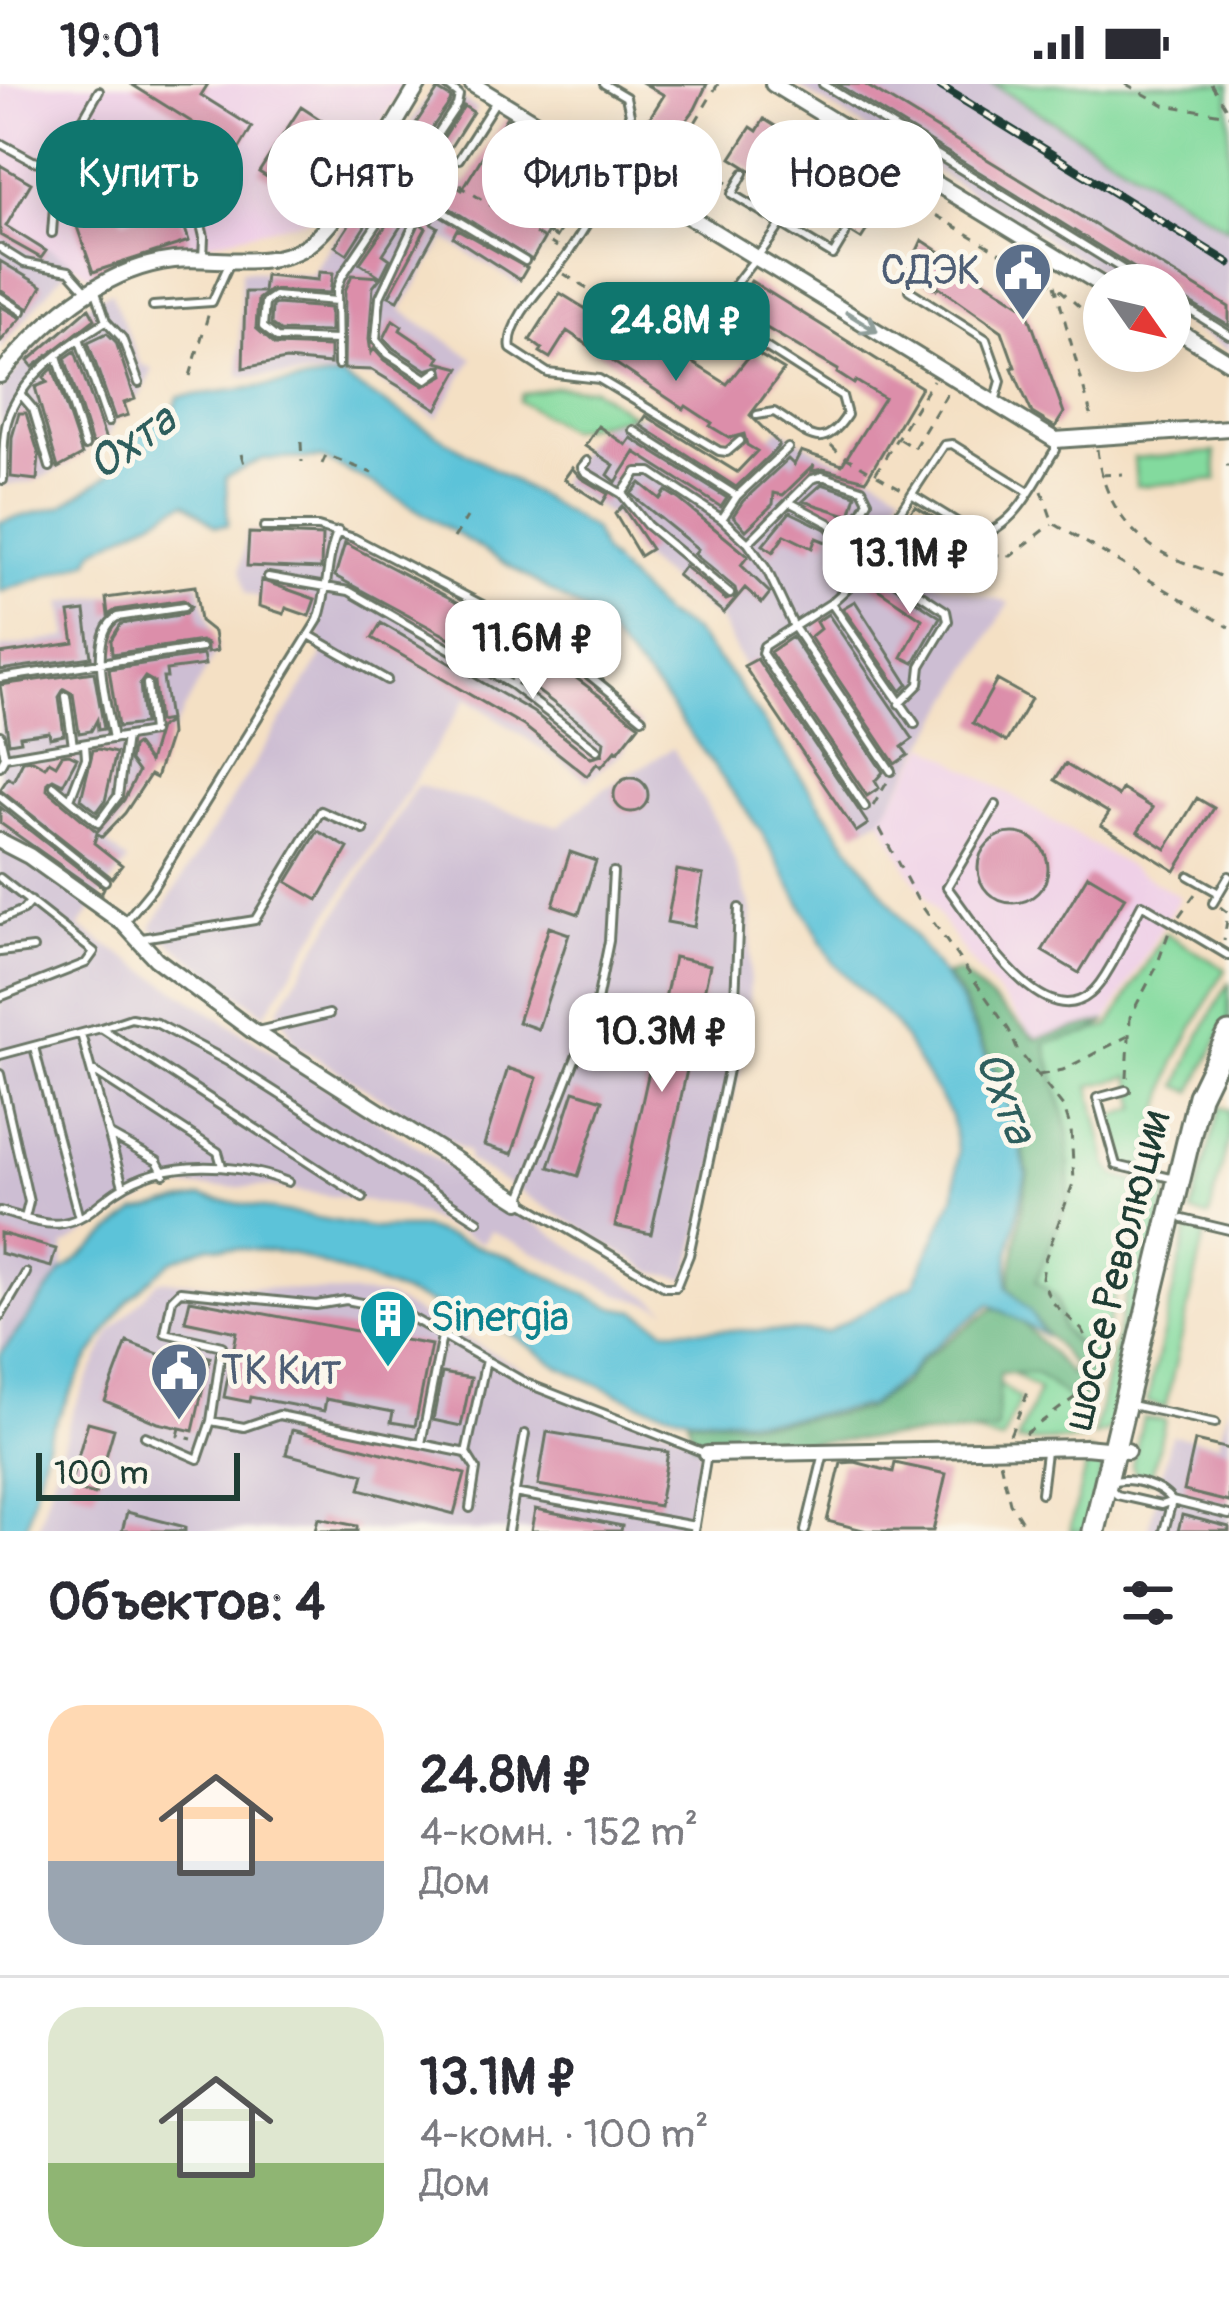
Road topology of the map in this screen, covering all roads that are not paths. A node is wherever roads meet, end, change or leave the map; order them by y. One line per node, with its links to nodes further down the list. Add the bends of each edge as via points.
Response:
1 (419, 84): 32 (street, via 326,229 286,256)
2 (445, 84): 10 (lane, via 456,91 457,105)
3 (472, 84): 8 (street)
4 (604, 84): 12 (lane, via 626,97)
5 (773, 84): 35 (street)
6 (823, 84): 34 (lane)
7 (99, 91): 9 (lane)
8 (497, 99): 11 (street); 14 (lane)
9 (83, 120)
10 (447, 120)
11 (531, 120)
12 (626, 120)
13 (0, 143): 15 (lane)
14 (459, 159)
15 (36, 162)
16 (744, 173): 17 (lane, via 732,194)
17 (746, 203)
18 (458, 220): 33 (lane)
19 (52, 228): 27 (lane)
20 (202, 228): 31 (lane)
21 (374, 228): 39 (lane, via 342,276)
22 (413, 228): 51 (lane, via 380,297 376,340 427,379)
23 (584, 228): 61 (lane, via 509,337 515,353 548,373 592,376 719,451)
24 (708, 228): 30 (street)
25 (778, 228): 30 (lane)
26 (788, 228): 28 (lane, via 833,255)
27 (52, 233)
28 (845, 235)
29 (0, 248): 36 (lane, via 24,263 69,271)
30 (757, 258): 55 (street, one-way to 55); 56 (lane, via 719,317 842,396 847,415 827,438 774,412)
31 (203, 259): 32 (street); 36 (street, via 169,260)
32 (231, 259): 40 (lane, via 212,302)
33 (526, 261)
34 (1114, 264)
35 (1083, 273)
36 (91, 290): 43 (lane); 52 (street)
37 (909, 290): 55 (lane, via 986,339 1001,381)
38 (0, 297): 41 (lane)
39 (337, 301): 47 (lane); 47 (lane, via 274,296 263,327 277,338)
40 (152, 306)
41 (22, 311)
42 (1191, 311): 44 (lane)
43 (106, 321): 45 (lane); 53 (lane, via 122,338)
44 (1229, 335)
45 (79, 338): 48 (lane); 57 (lane)
46 (1191, 339): 49 (street)
47 (338, 340): 50 (lane)
48 (57, 356): 54 (lane); 62 (lane)
49 (1229, 362)
50 (338, 365)
51 (438, 371)
52 (0, 375)
53 (139, 383)
54 (22, 396): 65 (lane); 66 (lane, via 8,420)
55 (994, 404): 60 (street)
56 (757, 416)
57 (108, 422)
58 (1229, 428): 60 (street)
59 (633, 430): 70 (lane)
60 (1054, 440): 67 (lane)
61 (740, 441)
62 (85, 446)
63 (788, 448): 70 (lane)
64 (586, 461): 68 (lane, via 585,472)
65 (50, 467)
66 (3, 479)
67 (1029, 492): 69 (lane, via 986,535); 69 (lane, via 952,444)
68 (622, 494): 72 (lane, via 637,472 651,472); 82 (lane, via 646,525)
69 (913, 495): 76 (lane)
70 (737, 496): 72 (lane)
71 (789, 502): 75 (lane); 75 (lane, via 822,476 862,489 868,501); 77 (lane)
72 (722, 519): 77 (lane)
73 (264, 526): 74 (lane)
74 (338, 531): 81 (lane); 86 (lane)
75 (847, 539): 79 (lane)
76 (884, 541): 78 (lane); 79 (lane)
77 (748, 543): 85 (lane)
78 (911, 557)
79 (870, 562): 83 (lane); 95 (lane, via 946,610 948,620 919,684)
80 (268, 577): 81 (lane)
81 (324, 585): 87 (lane); 93 (lane)
82 (730, 594)
83 (831, 603): 85 (lane); 95 (lane)
84 (184, 608): 89 (lane, via 107,622)
85 (794, 627): 105 (lane); 110 (lane, via 762,653)
86 (542, 632): 93 (lane); 96 (lane)
87 (309, 635): 91 (lane); 123 (lane)
88 (201, 648): 89 (lane)
89 (100, 662): 90 (lane); 100 (lane)
90 (0, 678)
91 (387, 680)
92 (147, 684): 99 (lane, via 152,732)
93 (512, 685): 103 (lane)
94 (66, 696): 102 (lane)
95 (898, 704): 97 (lane)
96 (642, 718)
97 (915, 724)
98 (0, 735): 104 (lane)
99 (125, 737): 100 (lane); 108 (lane, via 118,796 98,823)
100 (113, 739): 101 (lane)
101 (85, 744): 102 (lane); 108 (lane)
102 (73, 746): 104 (lane)
103 (597, 750)
104 (2, 762)
105 (890, 771)
106 (54, 786): 108 (lane)
107 (0, 797): 117 (lane)
108 (70, 799)
109 (996, 806): 127 (lane, via 947,887 1026,988 1055,1003 1074,1004 1094,992 1142,904)
110 (865, 807)
111 (364, 830): 124 (lane, via 321,811 255,920)
112 (0, 841): 123 (street)
113 (613, 872): 147 (lane, via 596,1006)
114 (1190, 876): 118 (lane)
115 (1229, 876): 118 (lane)
116 (0, 878): 119 (lane)
117 (105, 881)
118 (1219, 893): 120 (lane)
119 (31, 901): 122 (lane); 128 (lane, via 91,946 92,958)
120 (1213, 903)
121 (739, 908): 147 (lane, via 733,1046 676,1287)
122 (0, 920)
123 (123, 923): 124 (street)
124 (139, 938): 131 (street)
125 (33, 948): 126 (lane)
126 (0, 952)
127 (1226, 954)
128 (0, 997)
129 (329, 1014): 131 (lane)
130 (101, 1028): 132 (lane); 146 (lane); 152 (lane, via 131,1018 156,1023)
131 (254, 1032): 147 (street)
132 (81, 1034): 134 (lane); 137 (lane)
133 (1229, 1034): 143 (main road, шоссе Революции, via 1199,1096)
134 (34, 1047): 135 (lane); 150 (lane)
135 (0, 1055)
136 (1229, 1060): 151 (main road, шоссе Революции, via 1211,1100)
137 (94, 1070): 140 (lane); 141 (lane, via 218,1152)
138 (0, 1074): 149 (lane, via 29,1202)
139 (1126, 1090): 143 (lane, via 1097,1098 1112,1160)
140 (108, 1134): 142 (lane, via 157,1161); 145 (lane)
141 (222, 1166): 142 (lane); 144 (lane)
142 (164, 1174): 145 (lane)
143 (1178, 1180): 158 (main road, шоссе Революции)
144 (288, 1182)
145 (123, 1186): 150 (lane)
146 (363, 1198)
147 (520, 1202)
148 (0, 1211): 149 (lane)
149 (25, 1218): 150 (lane)
150 (79, 1218)
151 (1183, 1219): 153 (lane); 158 (main road, шоссе Революции)
152 (478, 1221)
153 (1229, 1230)
154 (26, 1273): 155 (lane)
155 (0, 1317)
156 (442, 1336): 157 (lane); 159 (lane, via 373,1303 180,1291 165,1333 222,1346); 163 (lane)
157 (486, 1360): 167 (lane); 168 (lane)
158 (1132, 1405): 160 (lane); 166 (main road, шоссе Революции)
159 (211, 1421): 162 (lane, via 198,1459); 163 (lane, via 244,1427 279,1415)
160 (1215, 1423)
161 (525, 1434): 170 (lane)
162 (145, 1436)
163 (421, 1444): 167 (lane)
164 (1046, 1448): 165 (street); 166 (street); 171 (lane)
165 (825, 1450): 168 (street); 177 (lane)
166 (1121, 1450): 169 (main road, шоссе Революции)
167 (466, 1453): 173 (lane, via 476,1469)
168 (707, 1454): 175 (lane)
169 (1114, 1486): 172 (lane, via 1161,1505); 172 (lane, via 1165,1490); 178 (main road, шоссе Революции); 179 (main road, шоссе Революции)
170 (514, 1493): 175 (lane); 176 (lane)
171 (1040, 1493)
172 (1172, 1501): 174 (lane); 180 (lane)
173 (470, 1508)
174 (1229, 1515)
175 (694, 1528)
176 (508, 1531)
177 (805, 1531)
178 (1094, 1531)
179 (1108, 1531)
180 (1164, 1531)

